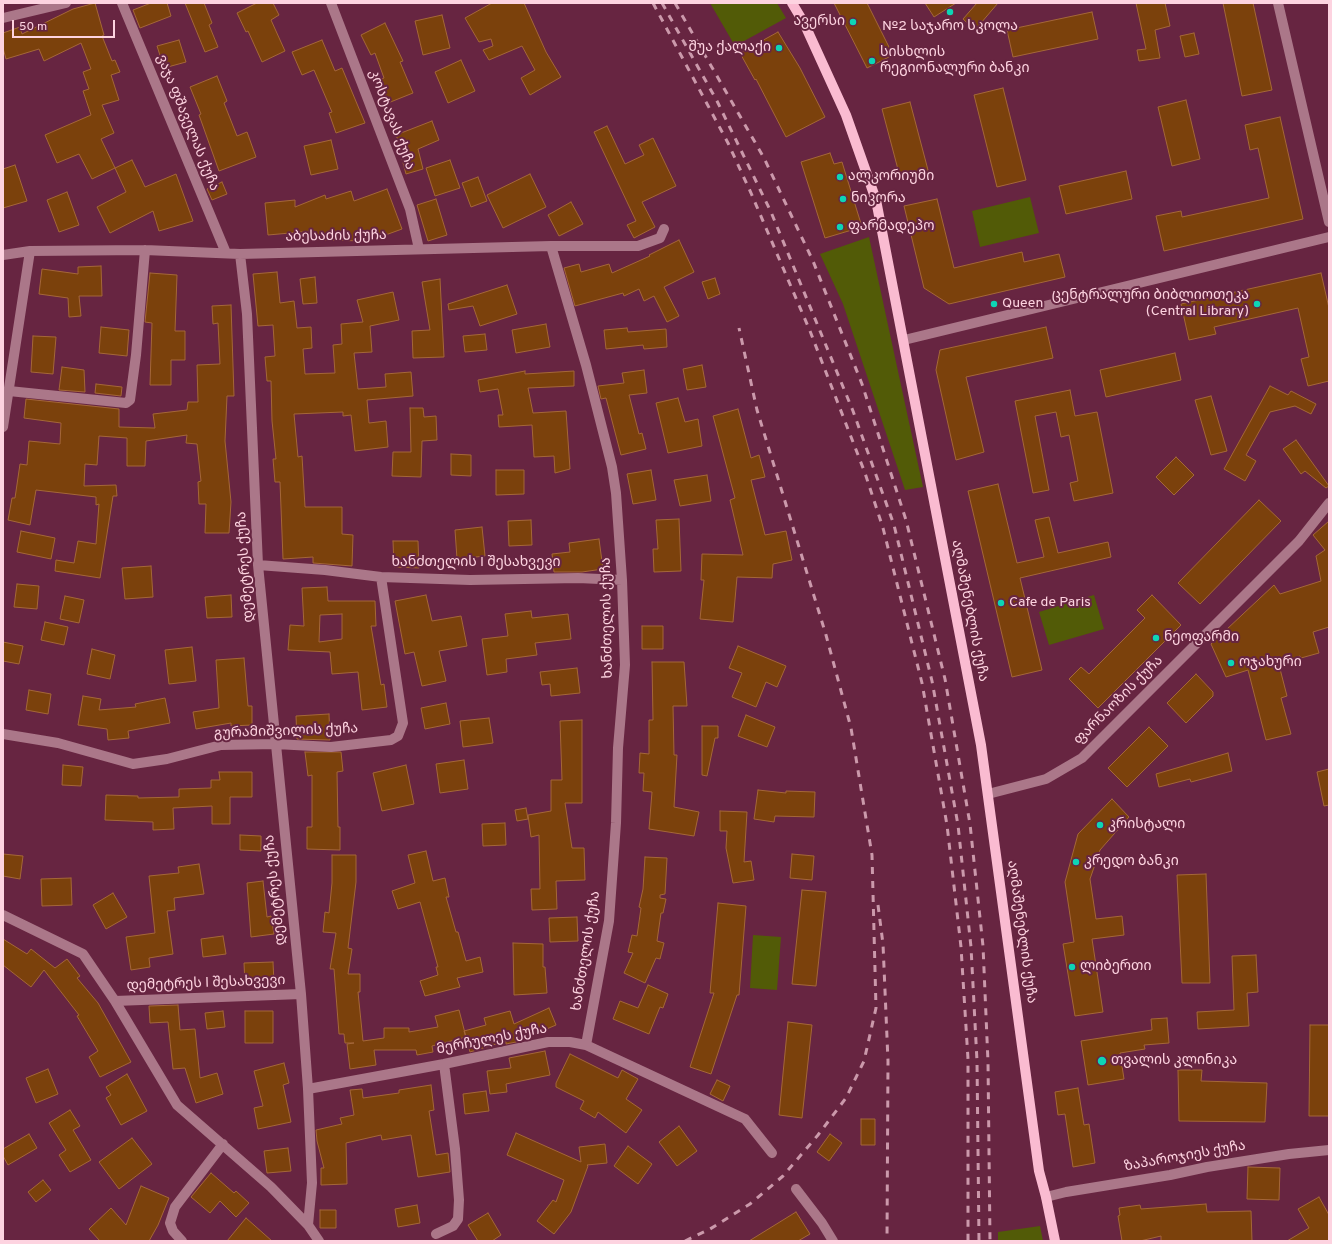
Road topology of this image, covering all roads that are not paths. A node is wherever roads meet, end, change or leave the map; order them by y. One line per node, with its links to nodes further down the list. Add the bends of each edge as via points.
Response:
1 (66, 3): 6 (street)
2 (122, 3): 14 (street, ვაჯა ფშაველას ქუჩა)
3 (331, 3): 11 (street, კოსტავას ქუჩა, via 410,209)
4 (792, 3): 17 (main road, აღმაშენებლის ქუჩა, via 804,23 848,120 876,200)
5 (1278, 3): 7 (street)
6 (3, 18)
7 (1329, 222)
8 (664, 229): 10 (street, აბესაძის ქუჩა, via 660,238 638,246)
9 (1329, 237): 17 (street)
10 (551, 246): 11 (street, აბესაძის ქუჩა); 23 (street, ხანძთელის ქუჩა, via 586,365 612,467)
11 (419, 249): 15 (street, აბესაძის ქუჩა)
12 (145, 250): 13 (street, აბესაძის ქუჩა); 14 (street, აბესაძის ქუჩა); 18 (street, via 130,400 126,403)
13 (30, 251): 16 (street, აბესაძის ქუჩა); 18 (street)
14 (226, 253): 15 (street, აბესაძის ქუჩა)
15 (240, 254): 21 (street, დემეტრეს ქუჩა, via 247,314)
16 (3, 255)
17 (904, 340): 26 (main road, აღმაშენებლის ქუჩა, via 981,745)
18 (9, 391): 19 (street)
19 (3, 427)
20 (1329, 503): 26 (street, ფარნაოზის ქუჩა, via 1299,541 1082,758 1046,778)
21 (258, 566): 22 (street, ხანძთელის I შესახვევი); 25 (street, დემეტრეს ქუჩა)
22 (381, 577): 23 (street, ხანძთელის I შესახვევი); 25 (street, გურამიშვილის ქუჩა, via 403,723 398,736 383,742 331,747)
23 (622, 580): 30 (street, ხანძთელის ქუჩა, via 625,665 609,921)
24 (3, 734): 25 (street, გურამიშვილის ქუჩა, via 58,743 133,764 167,759 221,745)
25 (276, 744): 28 (street, დემეტრეს ქუჩა)
26 (988, 794): 37 (main road, აღმაშენებლის ქუჩა, via 1039,1171)
27 (3, 915): 29 (street, დემეტრეს I შესახვევი, via 83,954)
28 (301, 994): 29 (street, დემეტრეს I შესახვევი); 32 (street, დემეტრეს ქუჩა)
29 (115, 1001): 33 (street, via 177,1104)
30 (586, 1045): 31 (street, მერჩულეს ქუჩა, via 548,1042); 35 (street, მერჩულეს ქუჩა, via 745,1119)
31 (444, 1064): 32 (street, მერჩულეს ქუჩა); 39 (street, via 459,1200 458,1219 453,1226)
32 (308, 1089): 38 (street, დემეტრეს ქუჩა, via 312,1184)
33 (223, 1144): 38 (street, via 271,1186); 40 (street, via 175,1206 170,1223)
34 (1329, 1150): 37 (street, ზაპაროჯიეს ქუჩა, via 1207,1167)
35 (772, 1153)
36 (796, 1190): 42 (street)
37 (1046, 1197): 43 (main road, აღმაშენებლის ქუჩა)
38 (308, 1226): 41 (street)
39 (436, 1234)
40 (182, 1241)
41 (319, 1241)
42 (833, 1241)
43 (1055, 1241)

